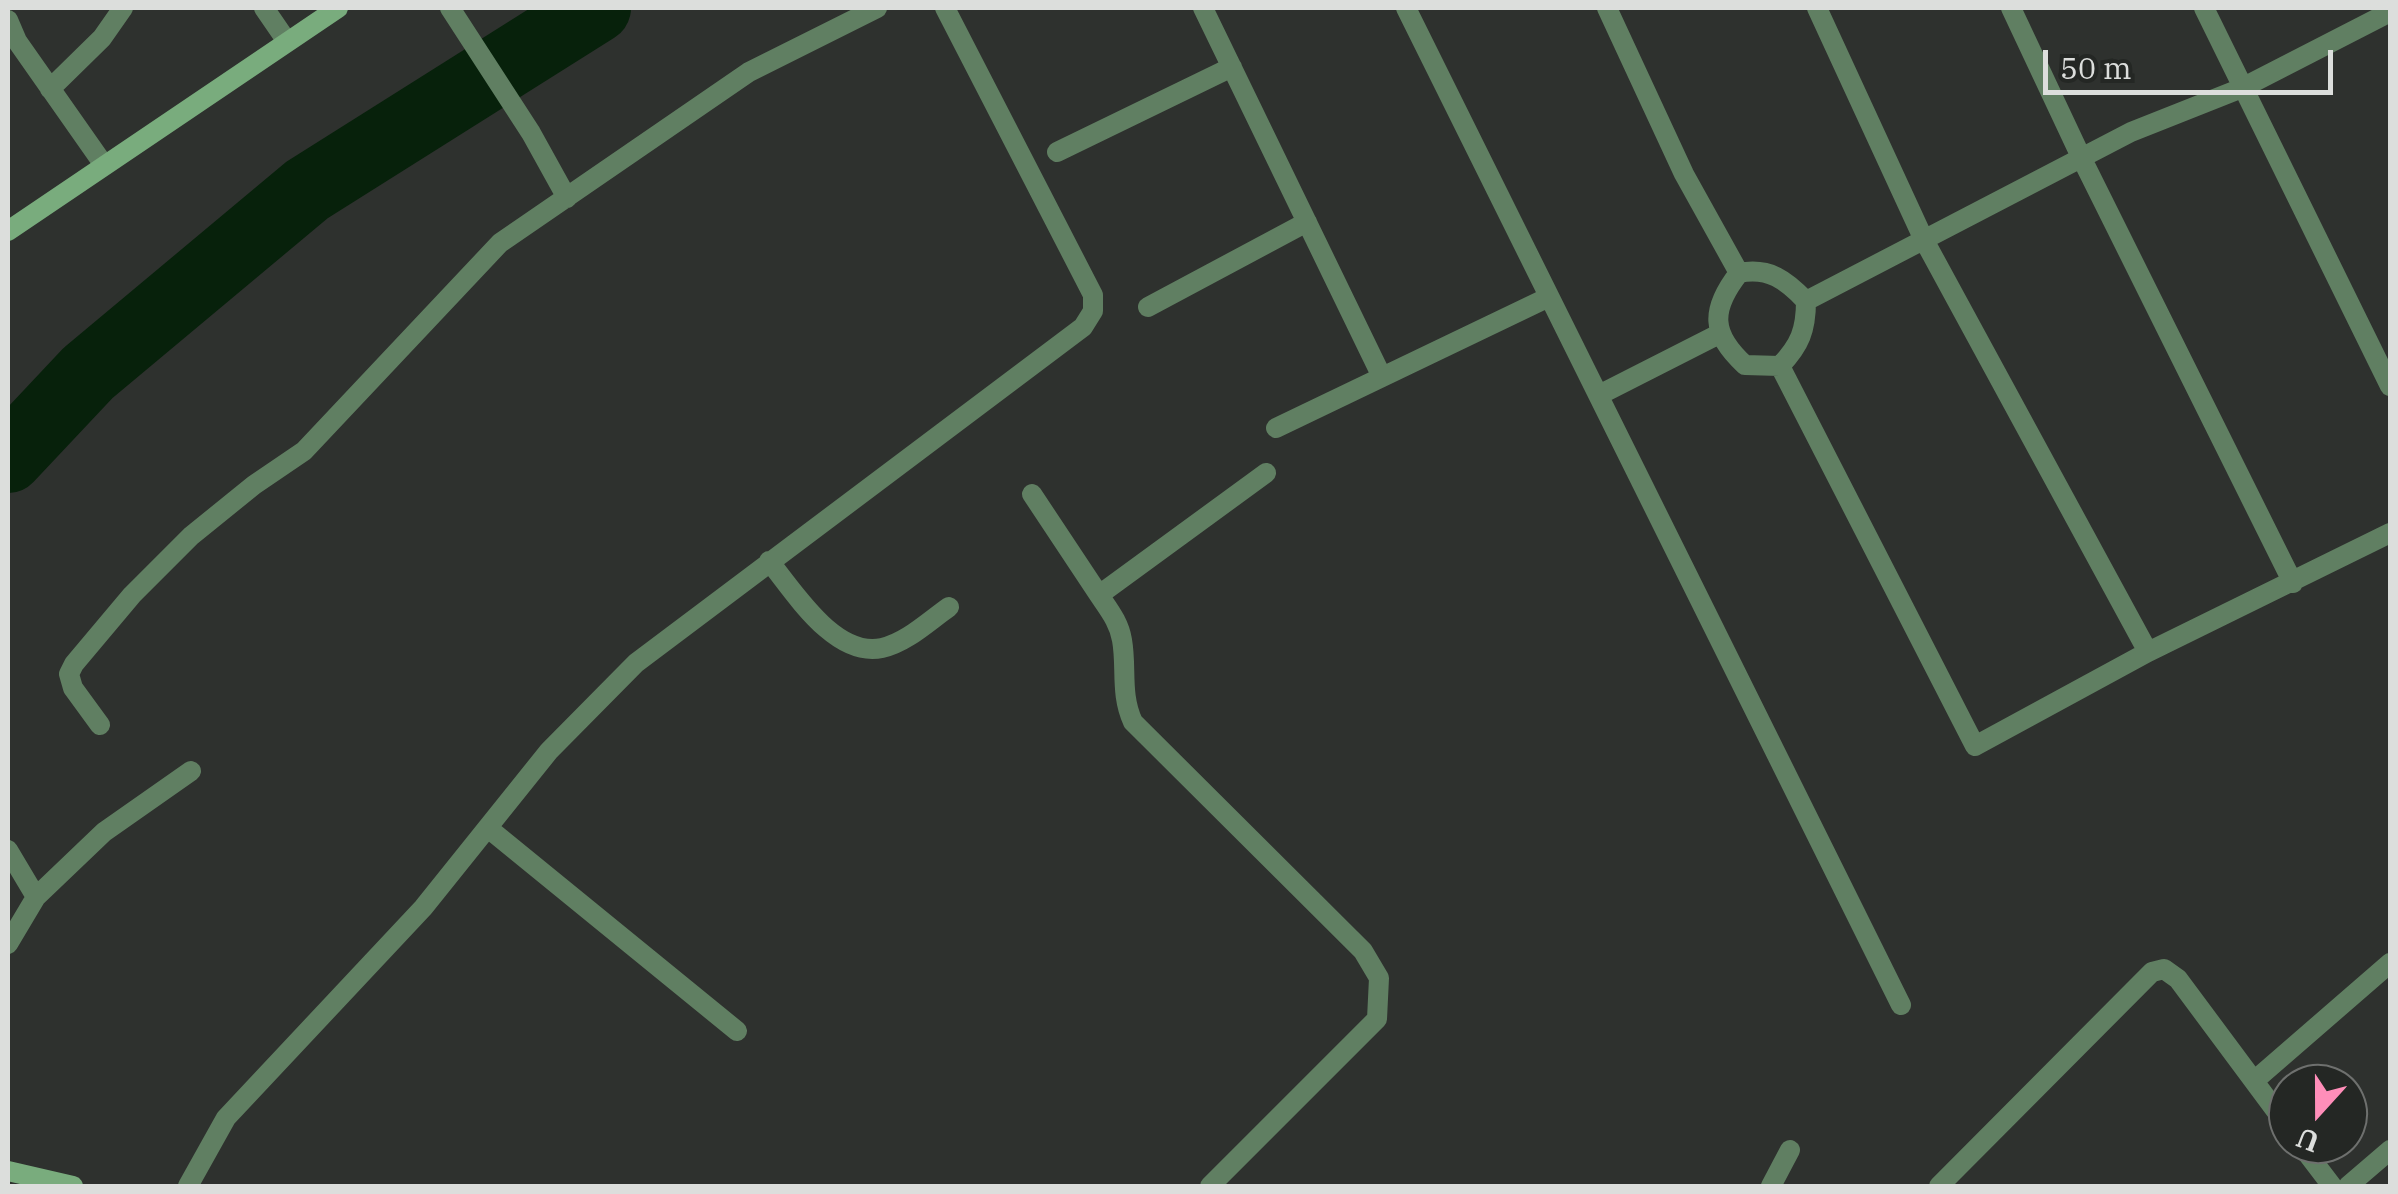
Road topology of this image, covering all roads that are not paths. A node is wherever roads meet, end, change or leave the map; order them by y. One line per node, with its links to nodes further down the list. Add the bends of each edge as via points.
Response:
1 (123, 8): 18 (street)
2 (264, 8): 15 (street)
3 (338, 8): 15 (main road)
4 (877, 8): 22 (street, via 750,72)
5 (944, 8): 39 (street, via 1093,295 1092,311 1083,327)
6 (1202, 8): 16 (street)
7 (1406, 8): 27 (street)
8 (1607, 8): 26 (street)
9 (1816, 8): 25 (street)
10 (2011, 8): 20 (street)
11 (2204, 8): 17 (street)
12 (451, 9): 22 (street)
13 (2390, 12): 17 (street)
14 (8, 20): 18 (street)
15 (286, 40): 21 (main road)
16 (1232, 67): 19 (street); 23 (street)
17 (2242, 88): 20 (street, via 2130,132); 33 (street)
18 (50, 89): 21 (street)
19 (1058, 152)
20 (2082, 159): 25 (street); 40 (street)
21 (104, 165): 24 (main road)
22 (567, 198): 44 (street, via 500,244 304,451 192,536 132,595 69,674)
23 (1307, 222): 29 (street); 32 (street)
24 (8, 231)
25 (1924, 240): 28 (street); 43 (street)
26 (1739, 274): 28 (street, via 1772,274); 30 (street, via 1722,300)
27 (1549, 297): 32 (street); 34 (street)
28 (1806, 301): 31 (street, via 1806,327)
29 (1148, 307)
30 (1718, 334): 31 (street, via 1745,365); 34 (street)
31 (1780, 366): 43 (street, via 1975,746)
32 (1382, 377): 35 (street)
33 (2390, 386)
34 (1599, 395): 51 (street)
35 (1276, 428)
36 (1266, 473): 41 (street)
37 (1032, 494): 41 (street)
38 (2390, 533): 40 (street)
39 (769, 561): 42 (street, via 830,631 858,649 896,644); 46 (street, via 636,664 549,751)
40 (2293, 583): 43 (street)
41 (1099, 596): 61 (street, via 1123,642 1123,691 1133,722 1363,951 1379,978 1377,1018)
42 (949, 607)
43 (2148, 652)
44 (100, 725)
45 (191, 771): 48 (street, via 104,832)
46 (488, 828): 52 (street); 60 (street, via 423,908 226,1118)
47 (8, 850): 48 (street)
48 (36, 897): 49 (street)
49 (8, 944)
50 (2390, 963): 53 (street)
51 (1900, 1005)
52 (737, 1030)
53 (2254, 1081): 54 (street); 63 (street, via 2178,979 2164,969 2152,972)
54 (2268, 1100)
55 (1790, 1150): 62 (street)
56 (2390, 1150): 65 (street)
57 (2315, 1164): 64 (street)
58 (8, 1171): 59 (main road)
59 (73, 1186)
60 (188, 1186)
61 (1210, 1186)
62 (1771, 1186)
63 (1940, 1186)
64 (2332, 1186)
65 (2348, 1186)

